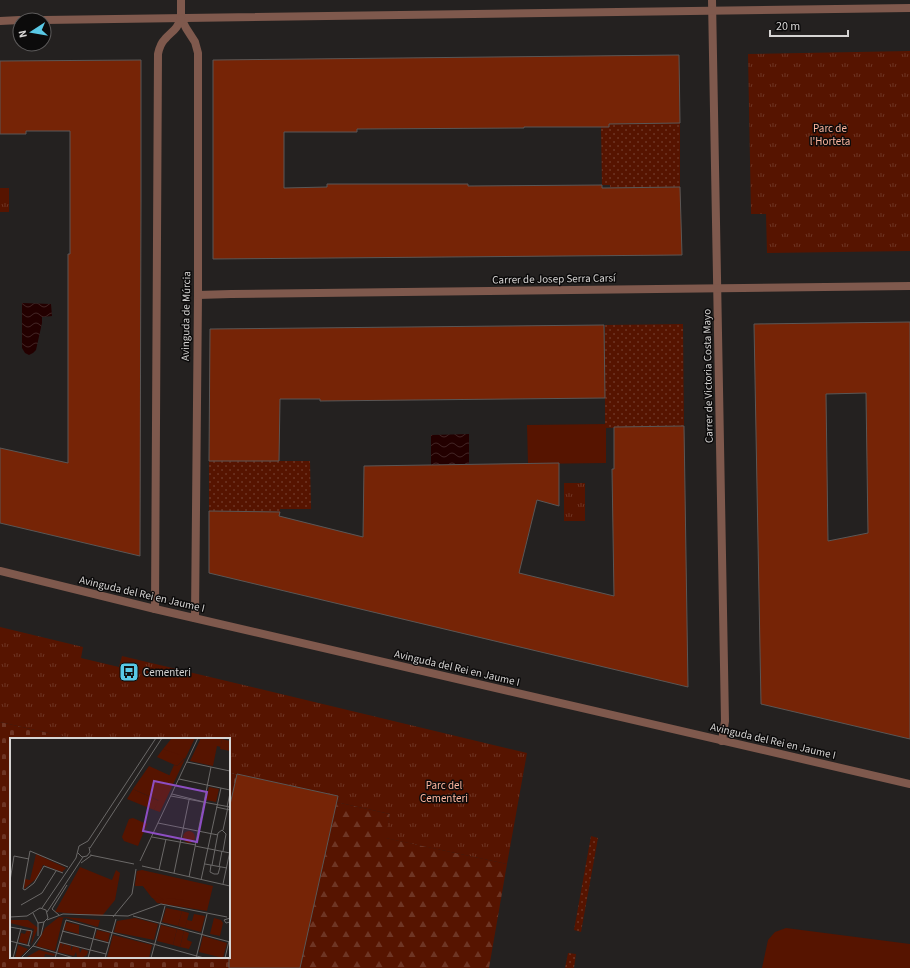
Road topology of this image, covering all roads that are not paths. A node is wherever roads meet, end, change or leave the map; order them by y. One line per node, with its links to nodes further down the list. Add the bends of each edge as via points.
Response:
1 (181, 0): 5 (street, Avinguda de Múrcia)
2 (712, 0): 4 (street, Carrer de Victoria Costa Mayo)
3 (910, 8): 4 (street)
4 (713, 11): 5 (street); 10 (street, Carrer de Victoria Costa Mayo)
5 (181, 18): 7 (street); 11 (street, Avinguda de Múrcia, via 195,42 198,53); 13 (street, via 178,26 160,46 158,54)
6 (12, 20): 8 (street)
7 (52, 20)
8 (0, 21)
9 (910, 286): 10 (street, Carrer de Josep Serra Carsí)
10 (717, 288): 11 (street, Carrer de Josep Serra Carsí); 15 (street, Carrer de Victoria Costa Mayo, via 725,721)
11 (198, 295): 14 (street, Avinguda de Múrcia)
12 (0, 571): 13 (street, Avinguda del Rei en Jaume I)
13 (155, 609): 14 (street, Avinguda del Rei en Jaume I)
14 (195, 618): 15 (street, Avinguda del Rei en Jaume I)
15 (722, 741): 16 (street, Avinguda del Rei en Jaume I)
16 (910, 784)

